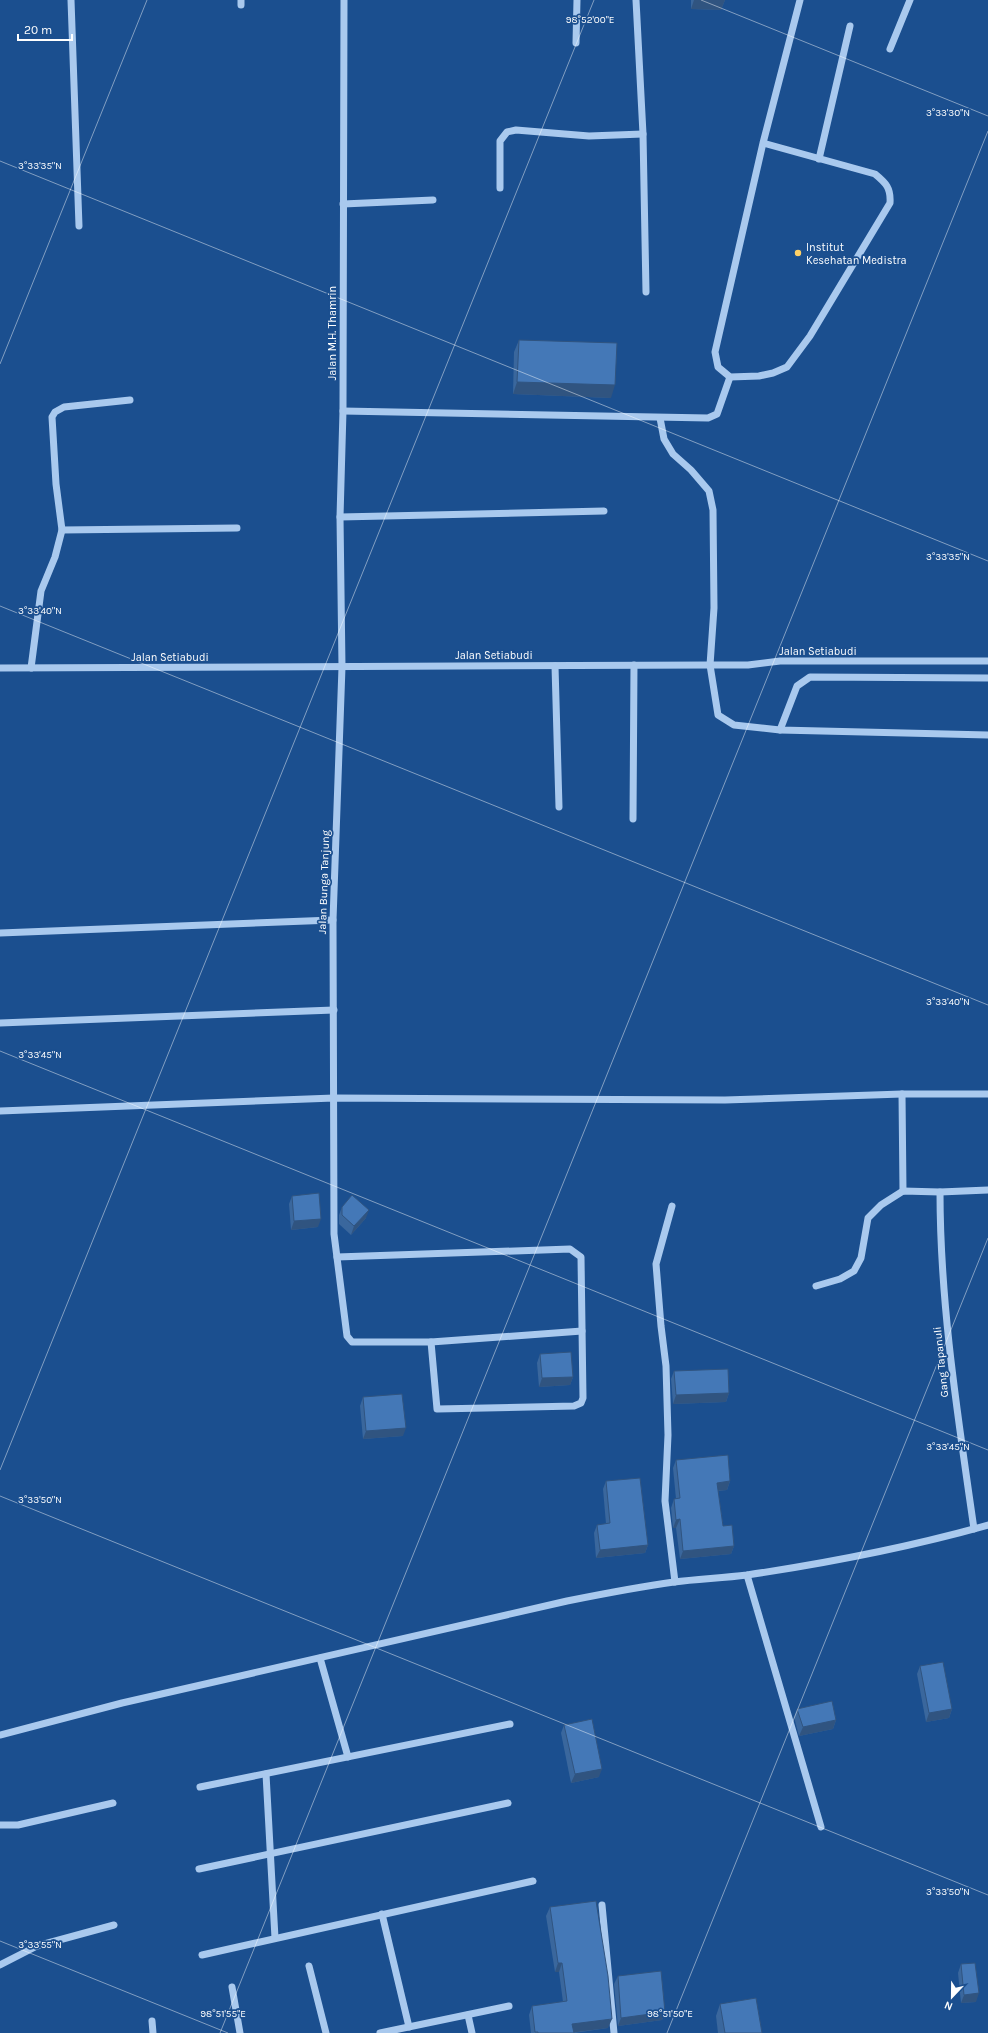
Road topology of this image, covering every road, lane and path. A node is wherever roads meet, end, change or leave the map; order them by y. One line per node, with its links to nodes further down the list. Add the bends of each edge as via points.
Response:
1 (71, 0): 16 (street)
2 (344, 0): 15 (street, Jalan M.H. Thamrin)
3 (577, 0): 8 (street)
4 (636, 0): 10 (street)
5 (800, 0): 11 (street)
6 (910, 0): 9 (street)
7 (850, 26): 12 (street)
8 (576, 43)
9 (890, 49)
10 (643, 134): 13 (street, via 588,136 516,130 507,132 500,140); 17 (street)
11 (763, 143): 12 (street); 18 (street, via 715,352 718,367)
12 (819, 159): 18 (street, via 875,174 887,183 891,192 890,203 810,336 787,367 759,376)
13 (500, 188)
14 (432, 200): 15 (street)
15 (343, 204): 20 (street, Jalan M.H. Thamrin)
16 (79, 226)
17 (646, 292)
18 (730, 377): 21 (street, via 714,417)
19 (130, 400): 25 (street, via 64,407 52,417)
20 (342, 411): 21 (street); 23 (street, Jalan M.H. Thamrin)
21 (660, 418): 28 (street, via 664,439 673,454 691,470 709,492 713,510 714,608)
22 (604, 511): 23 (street)
23 (340, 517): 30 (street, Jalan M.H. Thamrin)
24 (237, 528): 25 (street)
25 (62, 530): 32 (street, via 59,546 39,600)
26 (988, 661): 28 (street, Jalan Setiabudi, via 780,661 748,665)
27 (634, 665): 28 (street, Jalan Setiabudi); 29 (street, Jalan Setiabudi); 37 (street)
28 (710, 665): 34 (street, via 718,715 734,725)
29 (555, 666): 30 (street, Jalan Setiabudi); 36 (street)
30 (342, 667): 32 (street, Jalan Setiabudi); 38 (street, Jalan Bunga Tanjung)
31 (0, 668): 32 (street, Jalan Setiabudi)
32 (31, 668)
33 (988, 678): 34 (street, via 810,677 796,686)
34 (780, 730): 35 (street)
35 (988, 735)
36 (559, 807)
37 (633, 819)
38 (333, 920): 39 (street); 40 (street, Jalan Bunga Tanjung)
39 (0, 933)
40 (334, 1010): 41 (street); 44 (street, Jalan Bunga Tanjung)
41 (0, 1022)
42 (902, 1094): 43 (street); 44 (street, via 725,1100); 46 (street)
43 (988, 1094)
44 (334, 1098): 45 (street); 50 (street, Jalan Bunga Tanjung, via 334,1234)
45 (0, 1111)
46 (903, 1190): 48 (street); 51 (street, via 881,1204 868,1218 860,1258 854,1271 840,1279)
47 (988, 1190): 48 (street)
48 (940, 1192): 55 (street, Gang Tapanuli, via 940,1226 952,1376)
49 (672, 1206): 57 (street, via 656,1264 660,1326 666,1366 668,1435 665,1501)
50 (338, 1257): 52 (street, via 570,1249 581,1256); 53 (street, Jalan Bunga Tanjung, via 347,1336 350,1340)
51 (816, 1286)
52 (582, 1331): 53 (street); 53 (street, via 583,1398 581,1403 574,1406 438,1409)
53 (431, 1342)
54 (988, 1525): 55 (street)
55 (974, 1529): 56 (street, via 902,1546)
56 (746, 1575): 57 (street); 67 (street)
57 (674, 1582): 58 (street, via 566,1601)
58 (320, 1658): 60 (street, via 122,1703); 61 (street)
59 (510, 1724): 61 (street)
60 (0, 1735)
61 (348, 1757): 62 (street)
62 (266, 1774): 63 (street); 68 (street)
63 (200, 1787)
64 (113, 1803): 66 (street, via 18,1825)
65 (508, 1803): 68 (street)
66 (0, 1825)
67 (821, 1827)
68 (270, 1853): 69 (street); 74 (street)
69 (199, 1869)
70 (533, 1881): 72 (street)
71 (602, 1906): 88 (street)
72 (382, 1914): 74 (street); 82 (street)
73 (114, 1925): 76 (street, via 38,1946)
74 (274, 1938): 75 (street)
75 (202, 1954)
76 (0, 1965)
77 (309, 1966): 85 (street)
78 (232, 1987): 84 (street)
79 (509, 2006): 80 (street)
80 (468, 2015): 82 (street); 87 (street)
81 (152, 2021): 83 (street)
82 (409, 2027): 86 (street)
83 (153, 2033)
84 (240, 2033)
85 (326, 2033)
86 (380, 2033)
87 (472, 2033)
88 (614, 2033)

